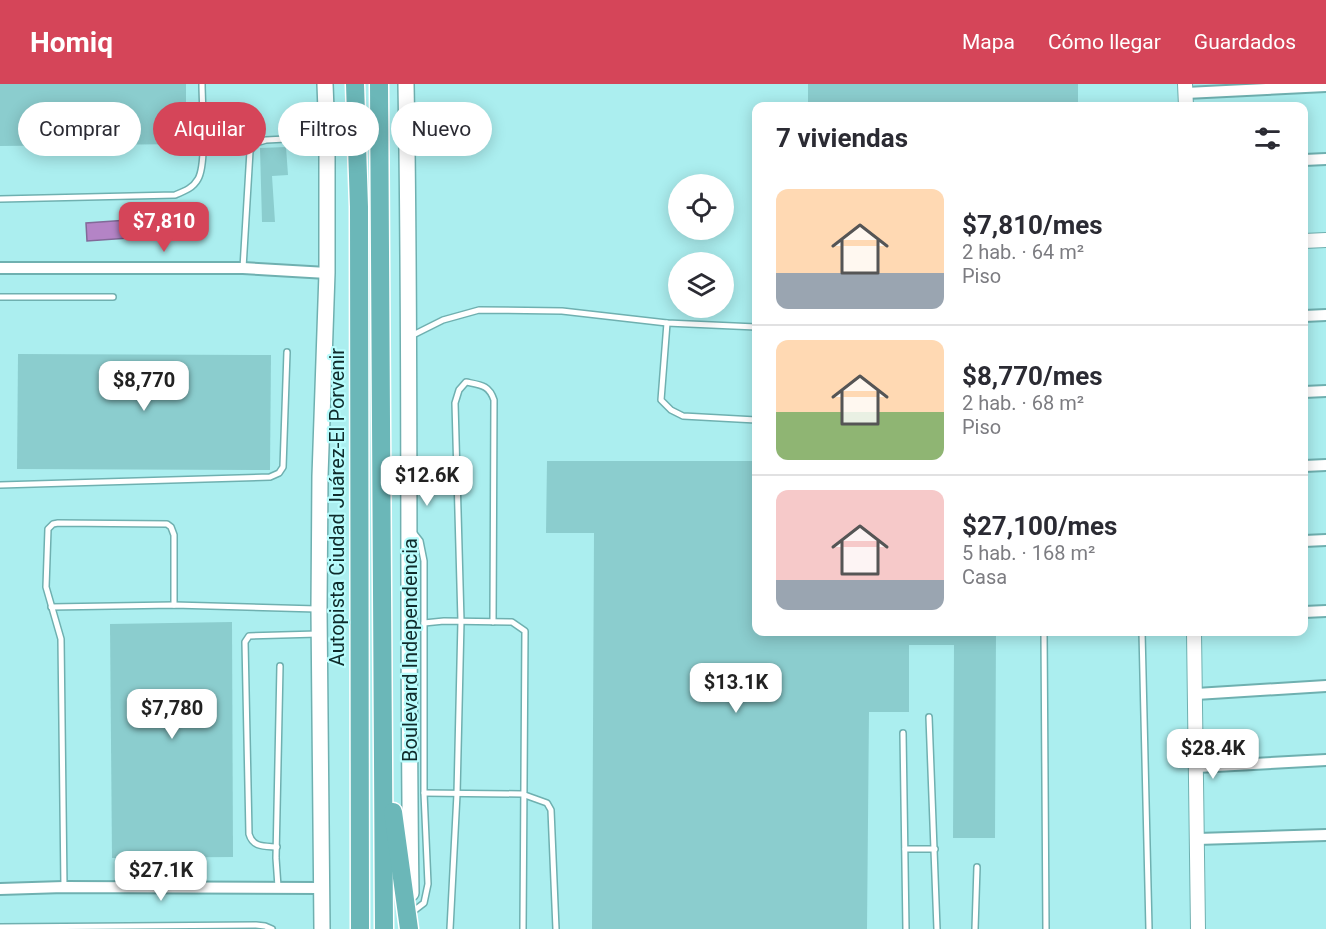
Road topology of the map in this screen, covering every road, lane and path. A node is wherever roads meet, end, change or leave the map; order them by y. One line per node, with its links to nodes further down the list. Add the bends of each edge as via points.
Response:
1 (202, 84): 16 (lane, via 202,164 200,177 192,188 175,195)
2 (325, 84): 9 (main road)
3 (355, 84): 79 (highway, Autopista Ciudad Juárez-El Porvenir, via 359,207)
4 (379, 84): 10 (highway)
5 (384, 84): 11 (highway)
6 (406, 84): 28 (main road, Boulevard Independencia)
7 (1326, 86): 8 (street)
8 (1185, 94)
9 (326, 102)
10 (379, 102)
11 (379, 117): 57 (highway)
12 (278, 139): 20 (lane, via 256,143 250,151)
13 (327, 156): 21 (main road)
14 (1326, 159): 15 (street)
15 (1308, 160)
16 (0, 199)
17 (1326, 240): 18 (street)
18 (1308, 241)
19 (0, 268): 20 (street)
20 (243, 268): 21 (street)
21 (327, 273): 41 (main road)
22 (0, 297): 23 (lane)
23 (113, 297)
24 (1326, 315): 25 (street)
25 (1308, 316)
26 (667, 323): 27 (lane); 28 (lane, via 562,311 479,310 443,320); 32 (lane, via 662,400 683,416)
27 (752, 327)
28 (409, 337): 36 (main road, Boulevard Independencia)
29 (287, 352): 35 (lane, via 284,467 279,473 270,477)
30 (1326, 391): 31 (street)
31 (1308, 392)
32 (752, 420)
33 (1326, 465): 34 (street)
34 (1308, 466)
35 (0, 485)
36 (410, 527): 46 (lane, via 423,551); 54 (main road, Boulevard Independencia)
37 (1326, 540): 38 (street)
38 (1308, 541)
39 (174, 605): 40 (lane); 40 (lane, via 171,527 58,524 51,526 48,533 46,587); 41 (lane)
40 (51, 607): 69 (lane, via 61,639)
41 (319, 609): 47 (main road)
42 (1326, 611): 43 (street)
43 (1308, 612)
44 (461, 621): 45 (lane); 45 (lane, via 455,403 466,382 485,385 494,400); 46 (lane); 61 (lane)
45 (493, 622): 62 (lane, via 512,622 525,631)
46 (424, 623): 54 (lane)
47 (320, 634): 65 (lane, via 249,636 245,642 249,834 255,844); 70 (main road)
48 (1044, 636): 87 (lane)
49 (1142, 636): 88 (lane)
50 (1194, 636): 53 (street)
51 (280, 666): 65 (lane)
52 (1326, 687): 53 (street)
53 (1196, 694): 59 (street)
54 (417, 707): 60 (lane); 73 (main road, Boulevard Independencia)
55 (929, 717): 67 (lane)
56 (903, 734): 66 (lane)
57 (384, 744): 73 (highway); 80 (highway)
58 (1326, 760): 59 (street)
59 (1197, 767): 64 (street)
60 (424, 793): 61 (lane); 73 (lane, via 427,896)
61 (457, 794): 62 (lane); 81 (lane)
62 (522, 794): 82 (lane); 83 (lane, via 547,803 550,810)
63 (1326, 834): 64 (street)
64 (1197, 839): 89 (street)
65 (277, 847): 72 (lane)
66 (905, 849): 67 (lane); 84 (lane)
67 (935, 849): 85 (lane)
68 (977, 867): 86 (lane)
69 (64, 887): 71 (street); 72 (street)
70 (321, 888): 72 (street); 78 (main road)
71 (0, 889)
72 (278, 889)
73 (410, 924)
74 (0, 927): 76 (lane)
75 (256, 927): 76 (lane); 77 (lane)
76 (231, 928)
77 (272, 929)
78 (322, 929)
79 (360, 929)
80 (384, 929)
81 (450, 929)
82 (523, 929)
83 (556, 929)
84 (906, 929)
85 (937, 929)
86 (975, 929)
87 (1046, 929)
88 (1149, 929)
89 (1198, 929)

